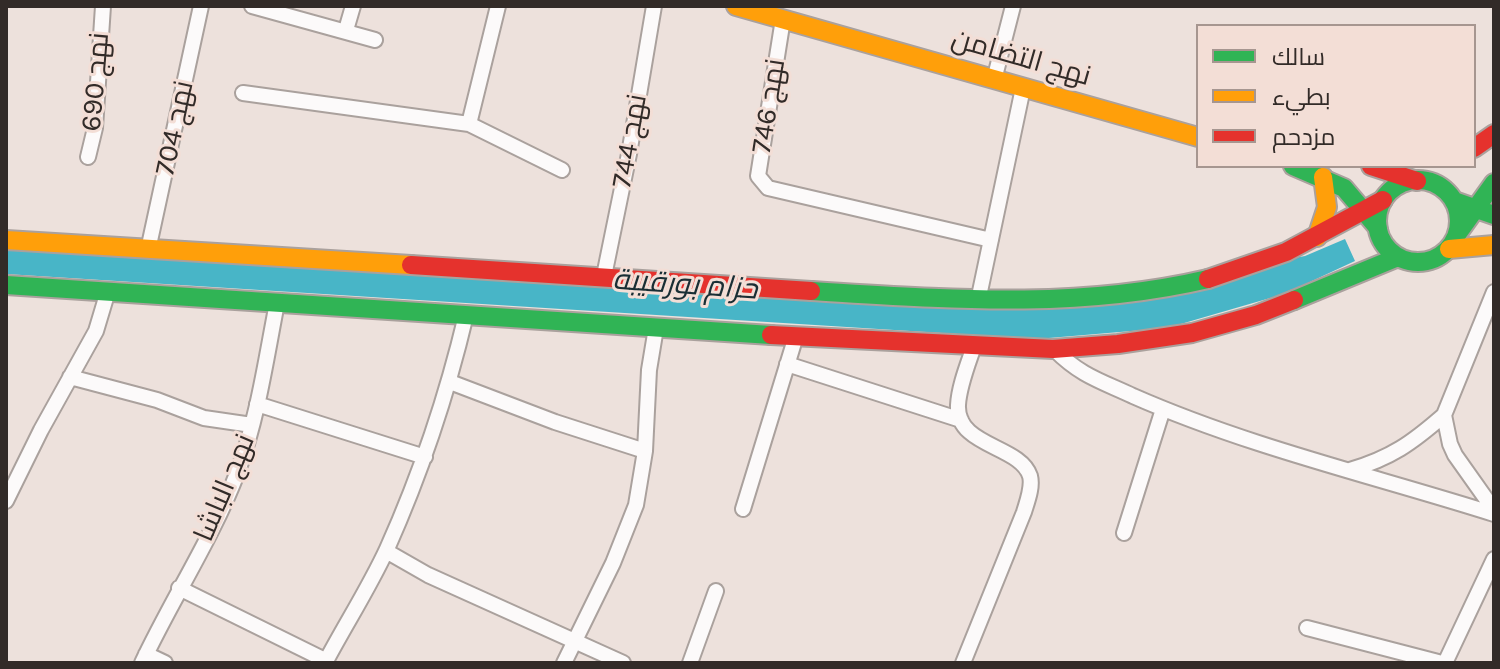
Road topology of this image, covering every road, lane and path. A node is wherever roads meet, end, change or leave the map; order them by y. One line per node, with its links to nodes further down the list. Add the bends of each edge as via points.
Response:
1 (103, 6): 21 (street, نهج 690, via 95,128)
2 (201, 6): 40 (street, نهج 704)
3 (252, 6): 10 (street)
4 (353, 6): 10 (street)
5 (498, 6): 16 (street)
6 (654, 6): 42 (street, نهج 744)
7 (736, 6): 9 (main road, نهج التضامن)
8 (1013, 6): 12 (street)
9 (783, 19): 12 (main road, نهج التضامن); 37 (street, نهج 746, via 758,176 768,188)
10 (346, 30): 11 (street)
11 (375, 40)
12 (994, 80): 13 (main road, نهج التضامن)
13 (1023, 88): 18 (main road, نهج التضامن); 37 (street)
14 (243, 93): 16 (street)
15 (1494, 121): 19 (street)
16 (469, 124): 25 (street)
17 (1494, 134): 20 (main road)
18 (1196, 136)
19 (1476, 145)
20 (1476, 147)
21 (88, 157)
22 (1298, 168): 26 (main road)
23 (1377, 168): 27 (main road)
24 (1440, 168): 27 (main road)
25 (562, 170)
26 (1323, 177): 32 (main road, via 1344,188); 35 (main road, via 1327,207)
27 (1417, 181): 29 (main road, via 1396,188); 30 (main road, via 1440,187)
28 (1494, 183): 31 (main road)
29 (1383, 200): 32 (main road); 34 (main road)
30 (1454, 201): 31 (main road); 38 (main road, via 1459,219)
31 (1473, 209): 33 (main road); 38 (main road)
32 (1364, 210): 34 (main road); 35 (main road)
33 (1494, 215)
34 (1378, 228): 41 (main road)
35 (1317, 237): 46 (main road, via 1248,267 1169,289 1096,299)
36 (6, 240): 40 (main road)
37 (991, 240): 46 (street)
38 (1453, 241): 39 (main road); 41 (main road, via 1425,262)
39 (1494, 245)
40 (148, 250): 42 (main road)
41 (1398, 257): 52 (main road, via 1256,315 1192,333)
42 (604, 276): 46 (main road)
43 (6, 285): 44 (main road)
44 (108, 291): 47 (main road); 54 (street, via 96,331)
45 (1494, 292): 58 (street)
46 (978, 301)
47 (277, 303): 48 (main road); 56 (street, نهج الباشا)
48 (466, 315): 49 (main road); 55 (street)
49 (656, 328): 50 (main road); 61 (street)
50 (796, 336): 51 (main road); 53 (street)
51 (974, 346): 52 (main road); 59 (street, via 958,406)
52 (1053, 349): 57 (street, via 1074,370)
53 (787, 364): 59 (street); 65 (street)
54 (70, 377): 60 (street, via 204,418); 64 (street)
55 (450, 382): 61 (street); 62 (street)
56 (257, 404): 60 (street, نهج الباشا); 62 (street)
57 (1163, 409): 63 (street); 67 (street)
58 (1444, 415): 63 (street, via 1393,454); 66 (street, via 1455,455)
59 (961, 420): 80 (street, via 980,440 1024,468 1030,480 1024,512)
60 (252, 425): 70 (street, نهج الباشا, via 223,508)
61 (645, 451): 73 (street, via 636,505)
62 (425, 457): 68 (street)
63 (1350, 470): 66 (street)
64 (6, 501)
65 (743, 509)
66 (1494, 512)
67 (1124, 533)
68 (386, 551): 73 (street); 75 (street)
69 (1494, 559): 81 (street)
70 (179, 588): 74 (street, نهج الباشا); 75 (street)
71 (716, 591): 79 (street)
72 (1307, 628): 81 (street)
73 (576, 643): 77 (street); 78 (street)
74 (144, 658): 76 (street)
75 (326, 662)
76 (165, 663)
77 (564, 663)
78 (623, 663)
79 (690, 663)
80 (963, 663)
81 (1444, 663)

